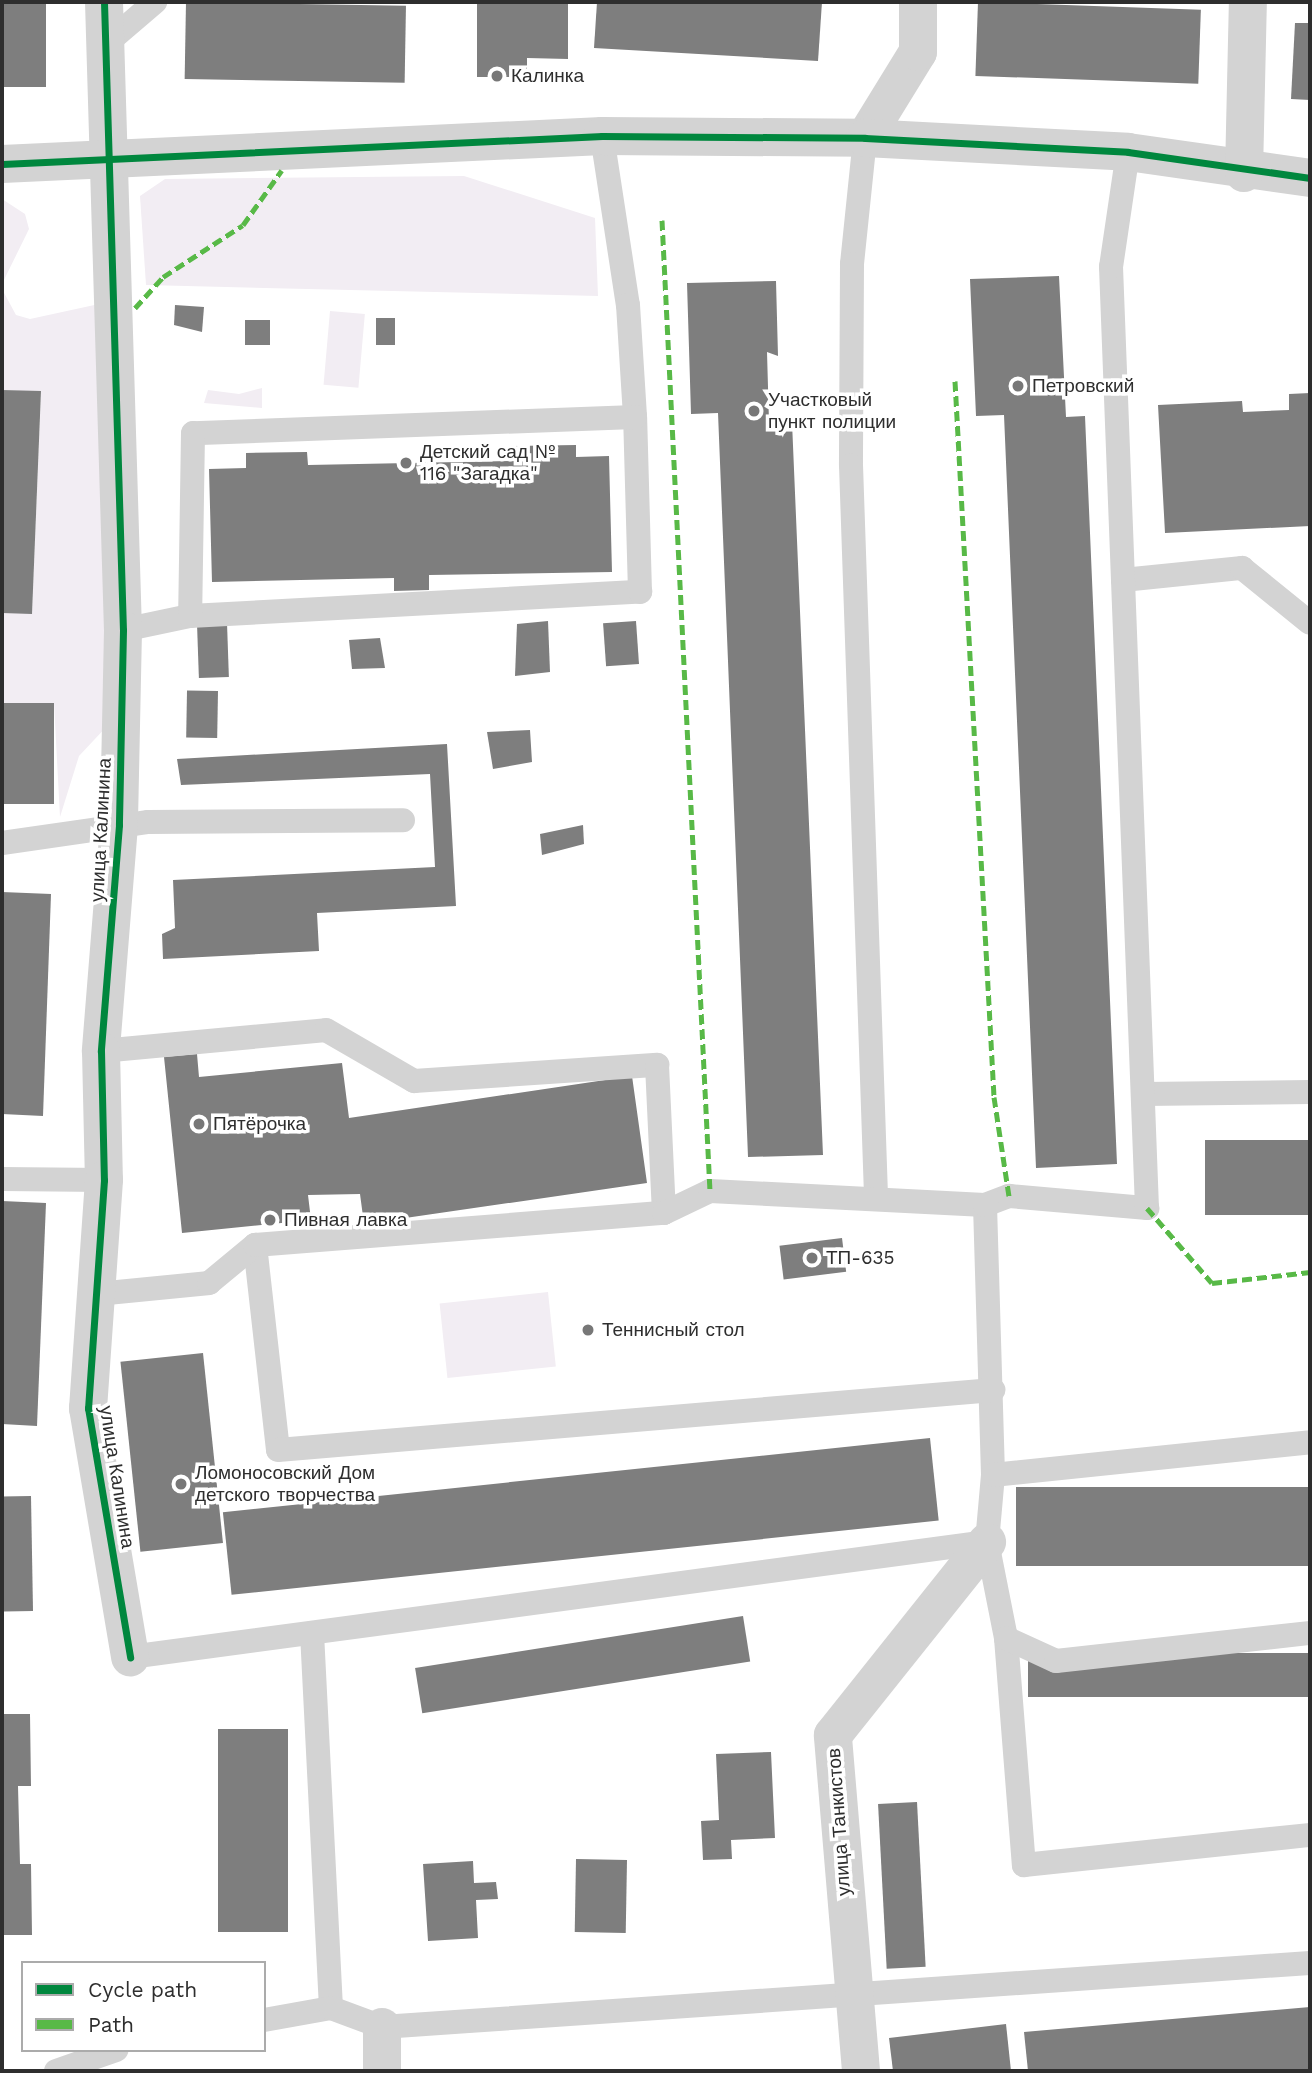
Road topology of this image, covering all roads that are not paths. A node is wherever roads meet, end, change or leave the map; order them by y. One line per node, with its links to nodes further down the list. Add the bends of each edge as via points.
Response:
1 (104, 2): 5 (street, улица Калинина)
2 (155, 2): 5 (lane)
3 (918, 2): 7 (street, via 918,52)
4 (1248, 2): 11 (street)
5 (106, 44): 9 (street, улица Калинина)
6 (602, 136): 7 (street); 9 (street); 13 (lane, via 628,305)
7 (865, 138): 8 (street); 26 (lane, via 852,264 851,465)
8 (1128, 152): 11 (street); 14 (lane, via 1111,267)
9 (106, 156): 10 (street, via 68,164); 17 (street, улица Калинина, via 114,193)
10 (2, 164)
11 (1244, 173): 12 (street)
12 (1310, 178)
13 (635, 417): 15 (lane, via 192,433); 15 (lane, via 640,592)
14 (1123, 580): 16 (lane, via 1242,568); 23 (lane)
15 (190, 615): 17 (lane)
16 (1310, 623)
17 (123, 630): 19 (street, улица Калинина)
18 (403, 820): 19 (lane)
19 (119, 825): 20 (lane); 21 (street, улица Калинина)
20 (2, 843)
21 (101, 1051): 25 (street, улица Калинина); 28 (lane, via 326,1030 414,1081 657,1065)
22 (1310, 1092): 23 (lane)
23 (1144, 1094): 27 (lane, via 1147,1208 1009,1196)
24 (2, 1180): 25 (lane)
25 (104, 1180): 30 (street, улица Калинина)
26 (876, 1196): 27 (lane); 28 (lane, via 710,1191)
27 (985, 1205): 31 (lane)
28 (664, 1213): 29 (lane)
29 (256, 1245): 30 (lane, via 209,1283); 31 (lane, via 278,1450)
30 (97, 1294): 38 (street, улица Калинина, via 88,1409)
31 (993, 1390): 33 (lane)
32 (1310, 1442): 33 (lane)
33 (993, 1475): 34 (lane)
34 (986, 1542): 35 (lane); 37 (lane); 41 (street, улица Танкистов, via 833,1735)
35 (312, 1633): 38 (lane); 42 (lane)
36 (1310, 1633): 37 (lane, via 1056,1661)
37 (1006, 1639): 39 (lane, via 1024,1866)
38 (130, 1657)
39 (1310, 1835)
40 (1310, 1962): 41 (lane)
41 (851, 1992): 44 (lane); 48 (street, улица Танкистов)
42 (331, 2008): 43 (lane); 44 (lane)
43 (266, 2020)
44 (382, 2027): 47 (street)
45 (110, 2052): 46 (lane)
46 (56, 2071)
47 (382, 2071)
48 (861, 2071)

